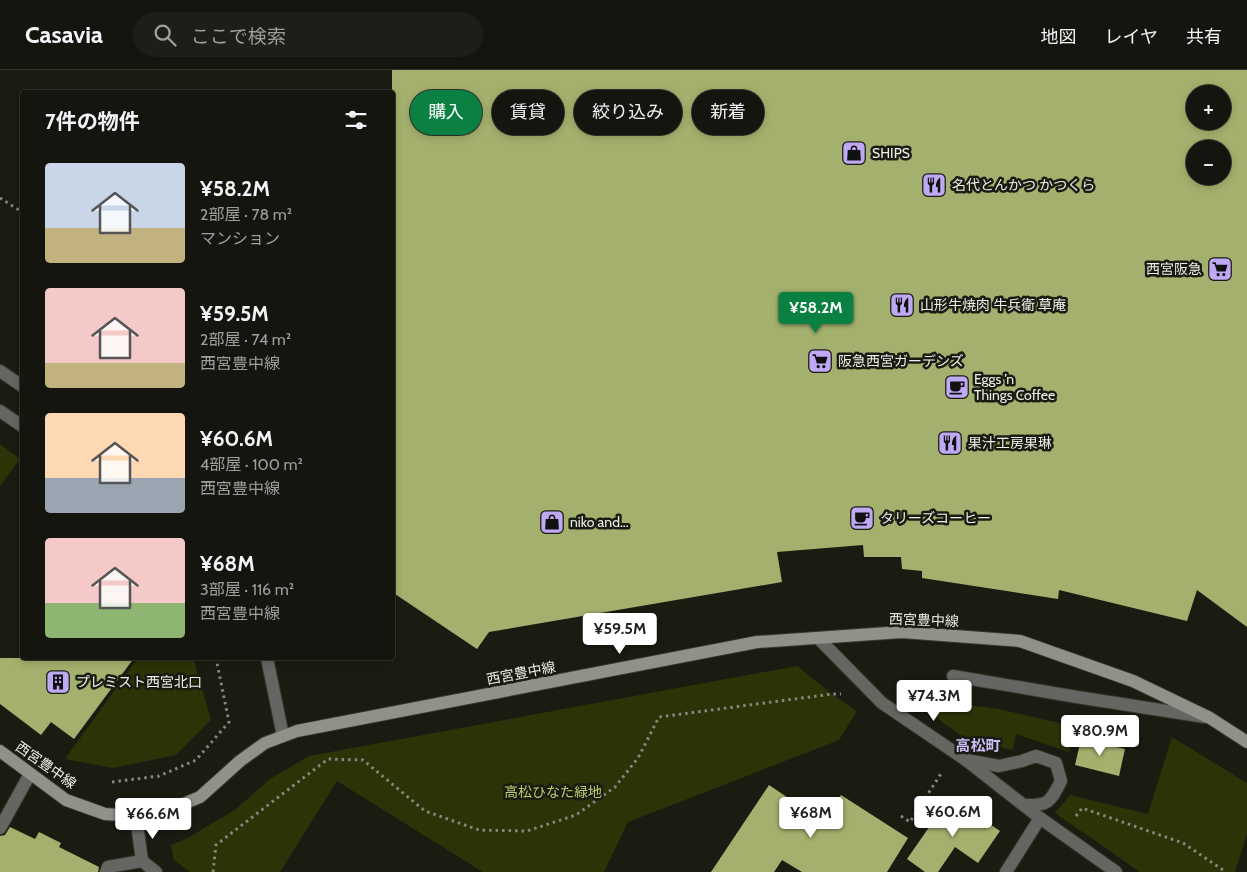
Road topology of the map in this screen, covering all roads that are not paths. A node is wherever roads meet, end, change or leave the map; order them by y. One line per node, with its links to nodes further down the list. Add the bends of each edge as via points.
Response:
1 (0, 371): 2 (street)
2 (20, 385)
3 (0, 410): 4 (street)
4 (20, 425)
5 (818, 638): 8 (main road, 西宮豊中線, via 902,632 1020,641 1133,682); 9 (main road, 西宮豊中線, via 757,642); 12 (street, via 882,704)
6 (267, 660): 9 (street)
7 (953, 676): 8 (street)
8 (1210, 718): 10 (main road, 西宮豊中線)
9 (283, 736): 15 (main road, 西宮豊中線, via 264,743 200,797 160,812)
10 (1247, 742)
11 (0, 751): 13 (main road, 西宮豊中線)
12 (960, 756): 14 (street); 14 (street, via 999,766 1036,756 1056,763 1061,782 1052,799 1040,806)
13 (30, 774): 15 (main road, 西宮豊中線, via 66,800 105,814); 17 (street)
14 (1024, 805): 16 (street)
15 (136, 816): 18 (street)
16 (1040, 818): 21 (street); 22 (street)
17 (0, 828)
18 (142, 861): 19 (street, via 108,866); 20 (street)
19 (106, 872)
20 (156, 872)
21 (1006, 872)
22 (1116, 872)

